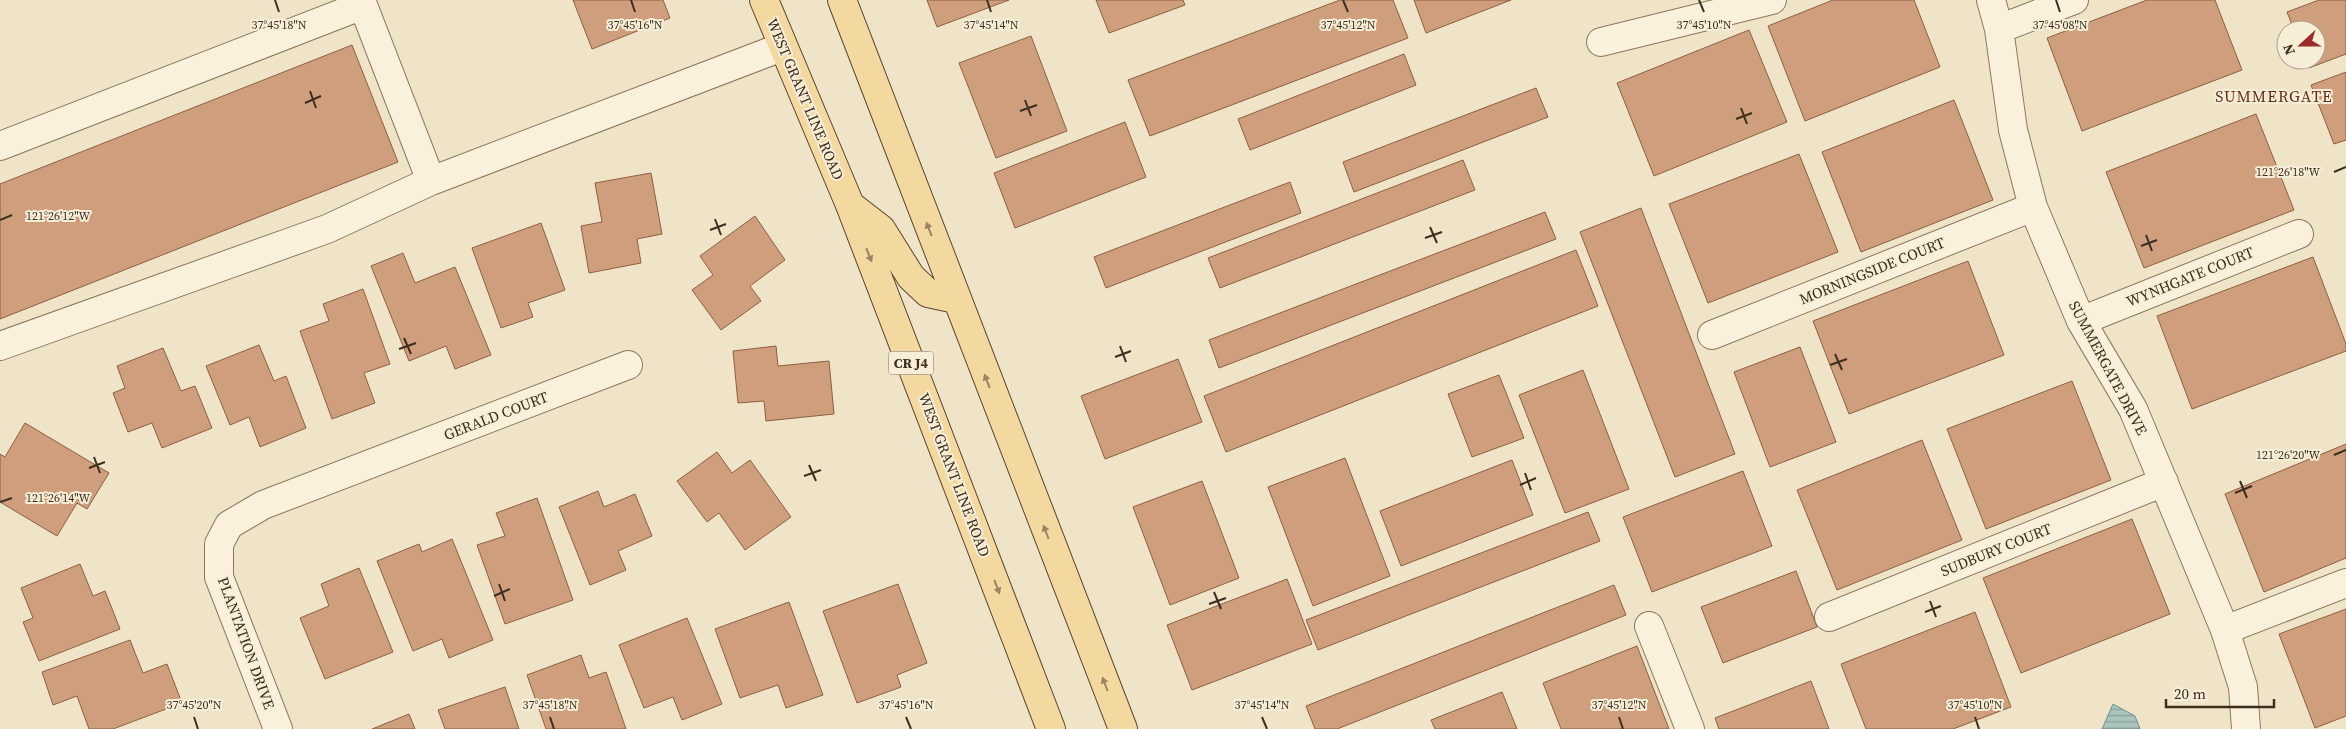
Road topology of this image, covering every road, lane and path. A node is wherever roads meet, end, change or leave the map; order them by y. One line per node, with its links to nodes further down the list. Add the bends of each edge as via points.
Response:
1 (764, 0): 9 (main road, WEST GRANT LINE ROAD / CR J4)
2 (842, 0): 15 (main road, one-way to 2)
3 (1772, 0): 8 (street)
4 (1991, 0): 7 (street, SUMMERGATE DRIVE)
5 (2074, 0): 7 (street)
6 (362, 2): 10 (street); 11 (street)
7 (1999, 28): 13 (street, SUMMERGATE DRIVE, via 2013,130)
8 (1601, 42)
9 (782, 47): 11 (street); 12 (main road, WEST GRANT LINE ROAD / CR J4)
10 (0, 146)
11 (431, 181): 18 (street, via 328,230)
12 (850, 205): 15 (main road, via 880,229 911,277 928,293); 27 (main road, WEST GRANT LINE ROAD / CR J4, one-way to 27)
13 (2033, 206): 16 (street, SUMMERGATE DRIVE); 17 (street, MORNINGSIDE COURT)
14 (2299, 234): 16 (street, WYNHGATE COURT)
15 (956, 299): 28 (main road, one-way to 15)
16 (2081, 321): 21 (street, SUMMERGATE DRIVE, via 2133,409)
17 (1712, 335)
18 (0, 346)
19 (628, 366): 20 (street, GERALD COURT)
20 (363, 467): 26 (street, PLANTATION DRIVE, via 263,505 229,525 219,544 219,577)
21 (2164, 482): 23 (street, SUDBURY COURT); 25 (street, SUMMERGATE DRIVE)
22 (2346, 583): 25 (street)
23 (1829, 617)
24 (1649, 626): 29 (street)
25 (2225, 630): 30 (street, SUMMERGATE DRIVE, via 2242,687)
26 (278, 729)
27 (1051, 729)
28 (1123, 729)
29 (1690, 729)
30 (2246, 729)

